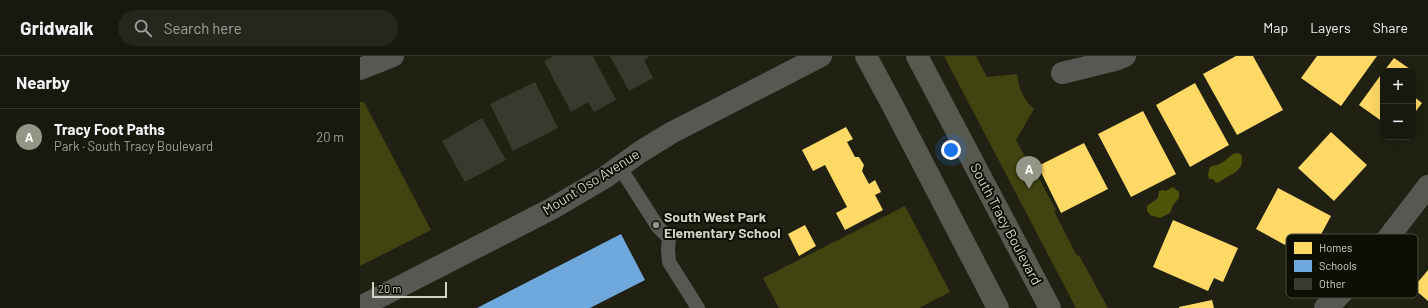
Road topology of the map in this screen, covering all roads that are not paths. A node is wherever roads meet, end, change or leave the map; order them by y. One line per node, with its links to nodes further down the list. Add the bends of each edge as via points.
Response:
1 (393, 56): 6 (street)
2 (821, 56): 8 (street, Mount Oso Avenue, via 671,133)
3 (866, 56): 14 (main road)
4 (917, 56): 15 (main road, South Tracy Boulevard)
5 (1125, 56): 7 (street)
6 (360, 70)
7 (1062, 73)
8 (619, 166): 12 (street, Mount Oso Avenue, via 604,178 553,208); 13 (lane, via 658,227 670,238 669,262)
9 (1428, 186): 10 (street)
10 (1391, 234)
11 (1337, 298): 16 (street)
12 (360, 307)
13 (698, 308)
14 (998, 308)
15 (1050, 308)
16 (1324, 308)

